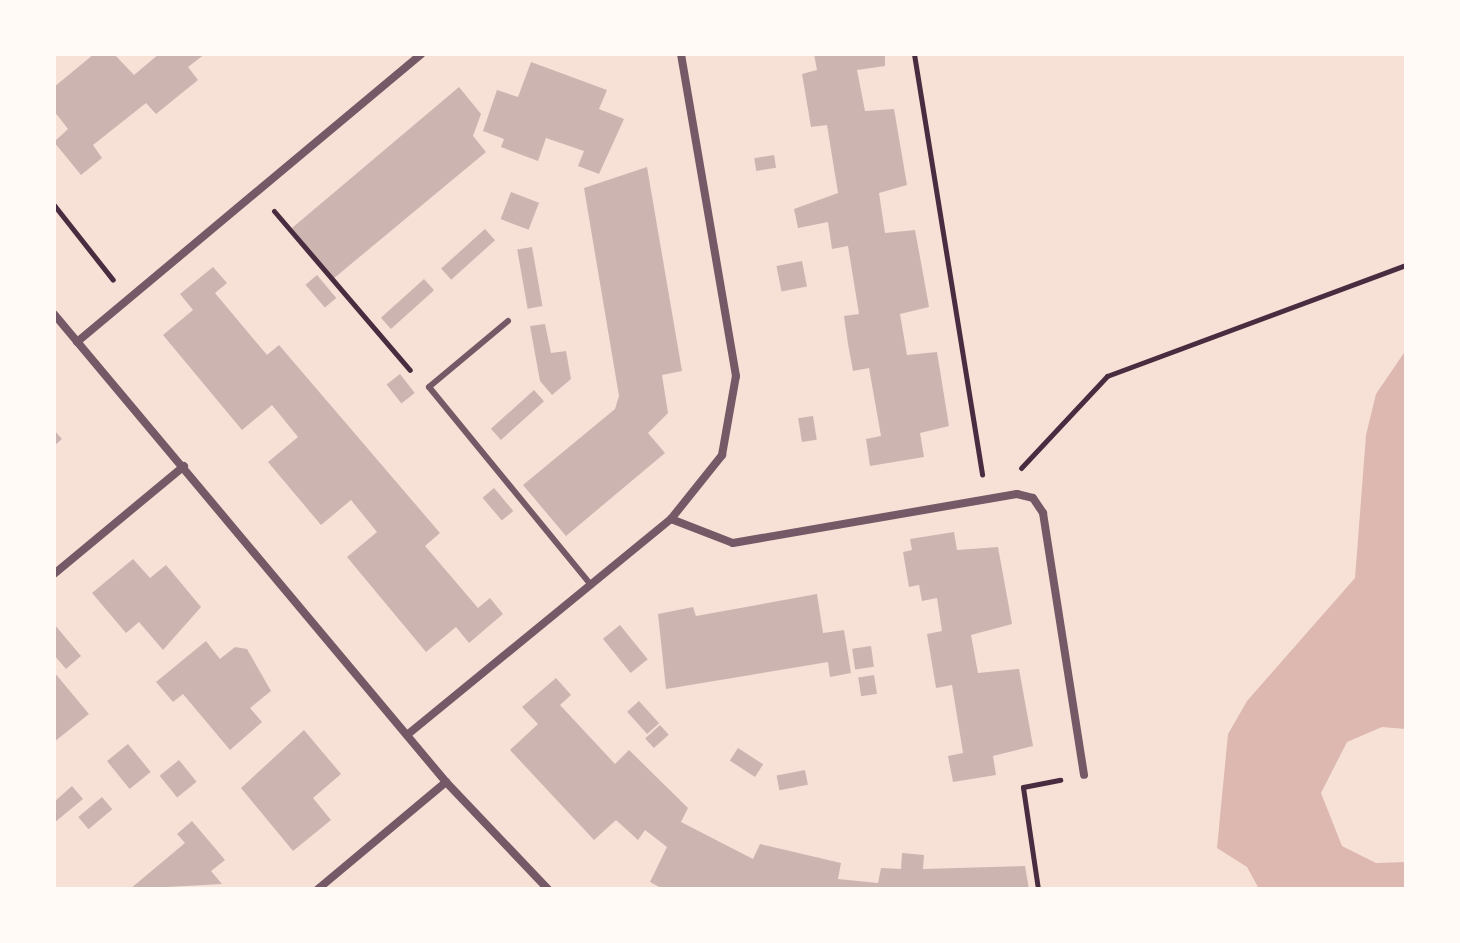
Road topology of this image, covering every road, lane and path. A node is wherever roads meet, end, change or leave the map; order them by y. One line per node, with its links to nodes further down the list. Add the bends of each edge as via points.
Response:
1 (421, 54): 4 (street)
2 (681, 54): 17 (street, via 736,376 722,455)
3 (914, 54): 15 (path)
4 (257, 190): 7 (street); 11 (path, via 376,339)
5 (54, 205): 7 (path)
6 (1406, 265): 13 (path, via 1107,376 1018,471)
7 (128, 299): 10 (street)
8 (54, 314): 10 (street)
9 (508, 321): 11 (lane)
10 (77, 342): 12 (street)
11 (429, 387): 19 (lane)
12 (184, 466): 18 (street); 20 (street)
13 (1006, 473)
14 (994, 475): 15 (path)
15 (982, 476): 16 (path)
16 (986, 500): 17 (street, via 733,543); 21 (street, via 1017,494 1033,498 1043,513)
17 (671, 519): 19 (street)
18 (54, 574)
19 (591, 585): 20 (street)
20 (407, 735): 22 (street)
21 (1084, 775): 25 (path, via 1023,787)
22 (446, 782): 23 (street); 24 (street)
23 (318, 889)
24 (548, 889)
25 (1038, 889)

